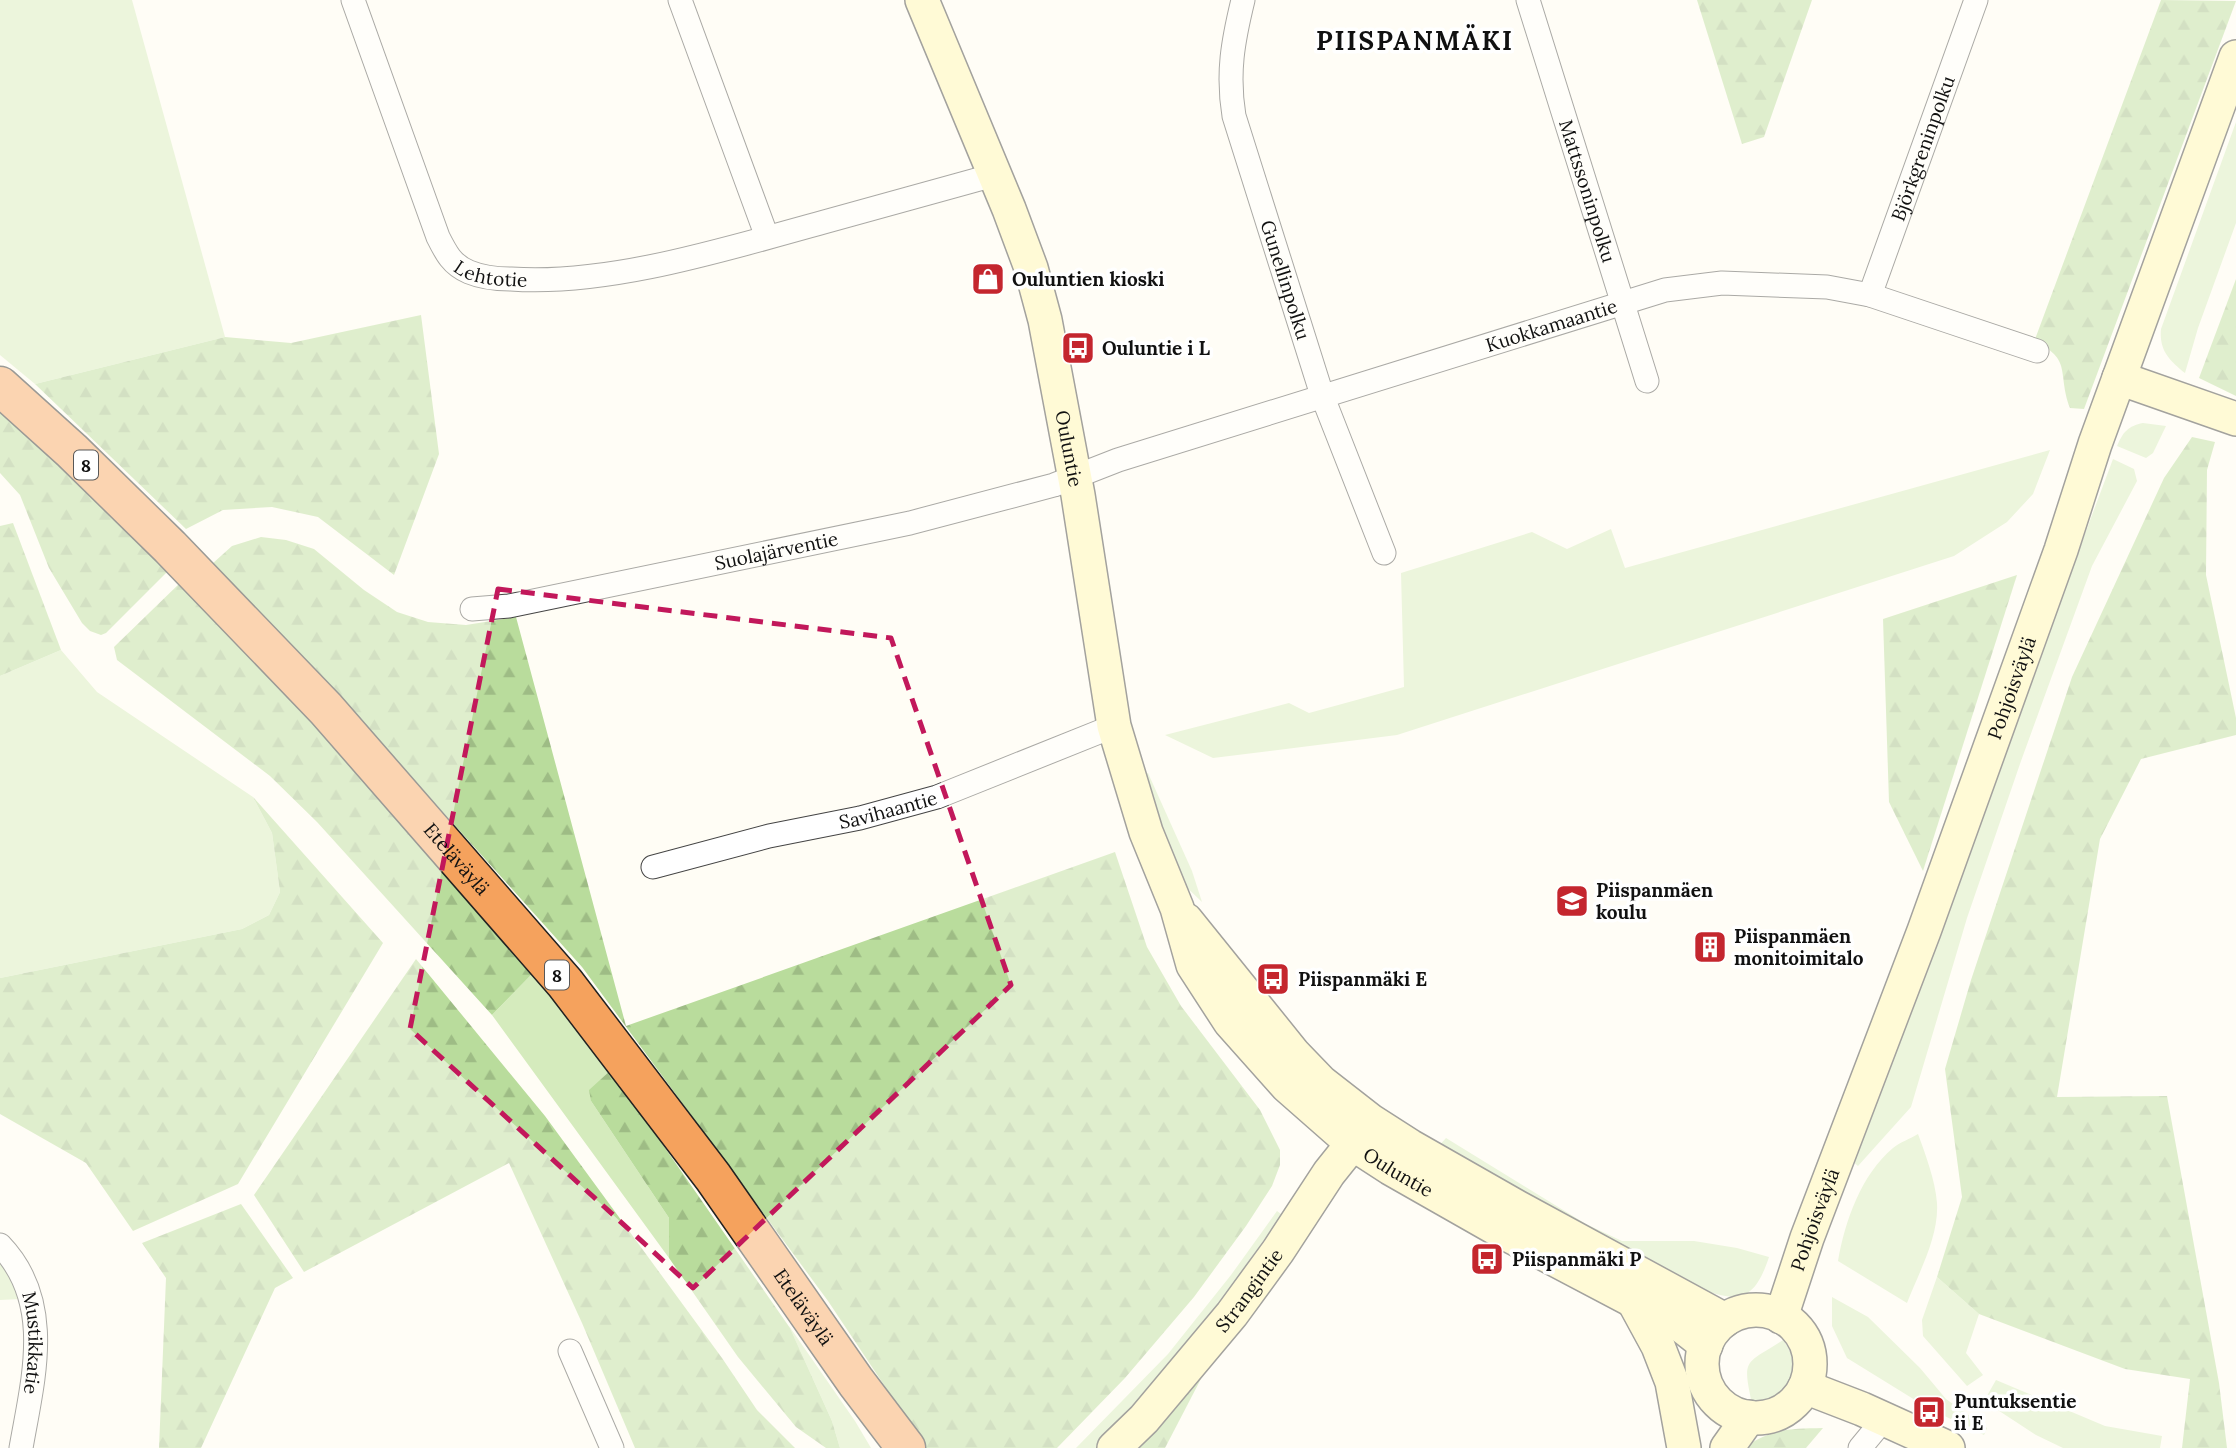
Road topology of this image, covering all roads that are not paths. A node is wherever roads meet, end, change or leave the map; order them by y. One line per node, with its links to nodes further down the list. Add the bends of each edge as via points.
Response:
1 (353, 0): 9 (street, Lehtotie, via 438,237 449,259 470,273 527,281 575,278 649,266)
2 (680, 0): 9 (street)
3 (922, 0): 8 (main road, Ouluntie)
4 (1243, 0): 16 (street, Gunellinpolku, via 1230,67 1234,116)
5 (1528, 0): 11 (street, Mattssoninpolku)
6 (1976, 0): 10 (street, Björkgreninpolku)
7 (2236, 57): 13 (main road, Pohjoisväylä)
8 (994, 175): 9 (street, Lehtotie); 18 (main road, Ouluntie, via 1031,268 1045,320)
9 (767, 237)
10 (1870, 295): 11 (street, Kuokkamaantie, via 1827,287 1722,283 1665,290); 12 (street, Kuokkamaantie)
11 (1623, 304): 14 (street, Mattssoninpolku); 16 (street, Kuokkamaantie)
12 (2037, 351)
13 (2119, 378): 17 (main road); 26 (main road, Pohjoisväylä, via 2061,550 1807,1238)
14 (1647, 381)
15 (0, 386): 29 (highway, Eteläväylä / 8, via 170,547 326,709 565,983 713,1177)
16 (1322, 395): 18 (street, Kuokkamaantie); 19 (street, Gunellinpolku)
17 (2236, 419)
18 (1075, 476): 20 (street, Suolajärventie, via 910,523 509,606); 21 (main road, Ouluntie)
19 (1384, 553)
20 (472, 609)
21 (1114, 726): 22 (street, Savihaantie, via 937,797); 23 (main road, Ouluntie, via 1146,832 1177,908)
22 (653, 867)
23 (1362, 1133): 25 (main road, Ouluntie, via 1390,1168); 27 (main road, Ouluntie, via 1410,1146); 38 (main road, Strangintie, via 1329,1173 1233,1314)
24 (0, 1245): 34 (street, Mustikkatie, via 32,1297 36,1318 37,1352)
25 (1633, 1300): 27 (main road, Ouluntie, via 1683,1326); 39 (main road, via 1672,1382)
26 (1782, 1317): 27 (main road, via 1754,1310 1734,1315); 30 (main road, via 1806,1343 1810,1358)
27 (1715, 1333): 31 (main road, via 1703,1370)
28 (570, 1351): 35 (street)
29 (856, 1382): 36 (highway, Eteläväylä / 8); 37 (highway, Eteläväylä / 8)
30 (1805, 1387): 32 (main road, via 1782,1412); 33 (main road)
31 (1712, 1394): 32 (main road, via 1733,1413); 40 (main road)
32 (1749, 1417): 41 (main road)
33 (1884, 1419): 42 (street); 43 (main road)
34 (22, 1448)
35 (612, 1448)
36 (888, 1448)
37 (906, 1448)
38 (1114, 1448)
39 (1684, 1448)
40 (1696, 1448)
41 (1727, 1448)
42 (1860, 1448)
43 (1948, 1448)

